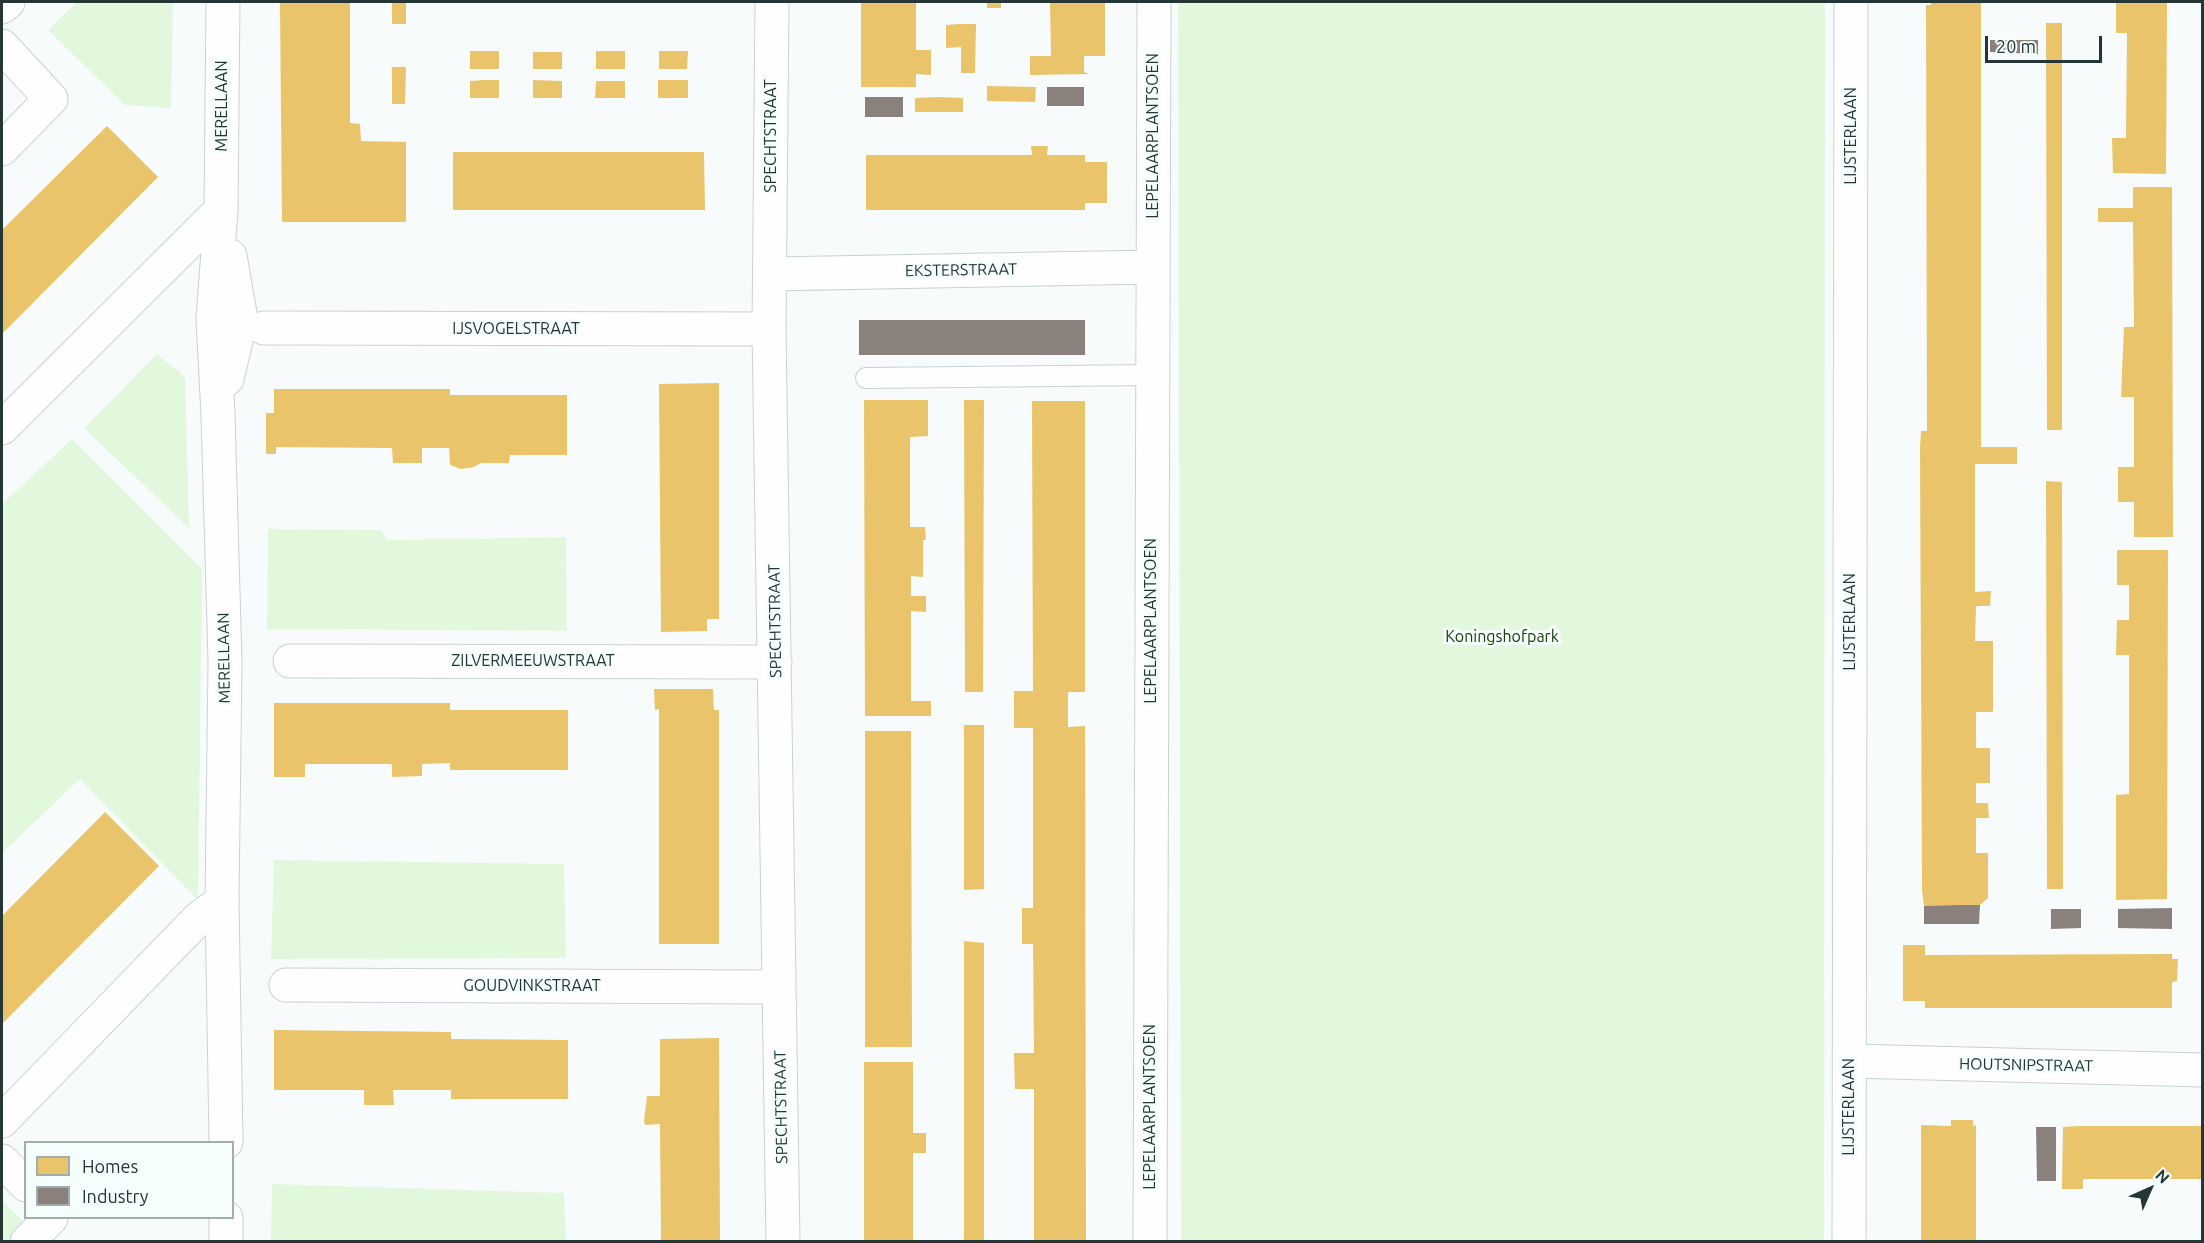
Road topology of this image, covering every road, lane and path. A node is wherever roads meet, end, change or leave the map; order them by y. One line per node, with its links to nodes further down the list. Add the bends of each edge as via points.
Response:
1 (8, 2): 6 (street)
2 (223, 2): 9 (street, MERELLAAN)
3 (772, 2): 11 (street, SPECHTSTRAAT)
4 (1154, 2): 10 (street, LEPELAARPLANTSOEN)
5 (1851, 2): 22 (street, LIJSTERLAAN)
6 (2, 8)
7 (2, 46): 8 (street, via 51,99)
8 (2, 149)
9 (221, 210): 16 (street); 19 (street, MERELLAAN, via 213,319 225,662)
10 (1152, 267): 11 (street, EKSTERSTRAAT); 14 (street, LEPELAARPLANTSOEN)
11 (771, 274): 13 (street, SPECHTSTRAAT)
12 (264, 328): 13 (street, IJSVOGELSTRAAT)
13 (769, 329): 18 (street, SPECHTSTRAAT)
14 (1152, 375): 15 (lane); 33 (street, LEPELAARPLANTSOEN)
15 (866, 378)
16 (2, 428)
17 (290, 661): 18 (street, ZILVERMEEUWSTRAAT)
18 (776, 662): 21 (street, SPECHTSTRAAT)
19 (222, 901): 24 (street, via 199,918); 25 (street, MERELLAAN)
20 (286, 984): 21 (street, GOUDVINKSTRAAT)
21 (778, 987): 32 (street, SPECHTSTRAAT)
22 (1850, 1061): 23 (street, HOUTSNIPSTRAAT); 34 (street, LIJSTERLAAN)
23 (2202, 1070)
24 (2, 1121)
25 (226, 1141)
26 (2, 1161): 27 (street)
27 (24, 1183)
28 (50, 1219): 30 (street)
29 (226, 1219): 31 (street)
30 (27, 1242)
31 (226, 1242)
32 (783, 1242)
33 (1150, 1242)
34 (1849, 1242)

